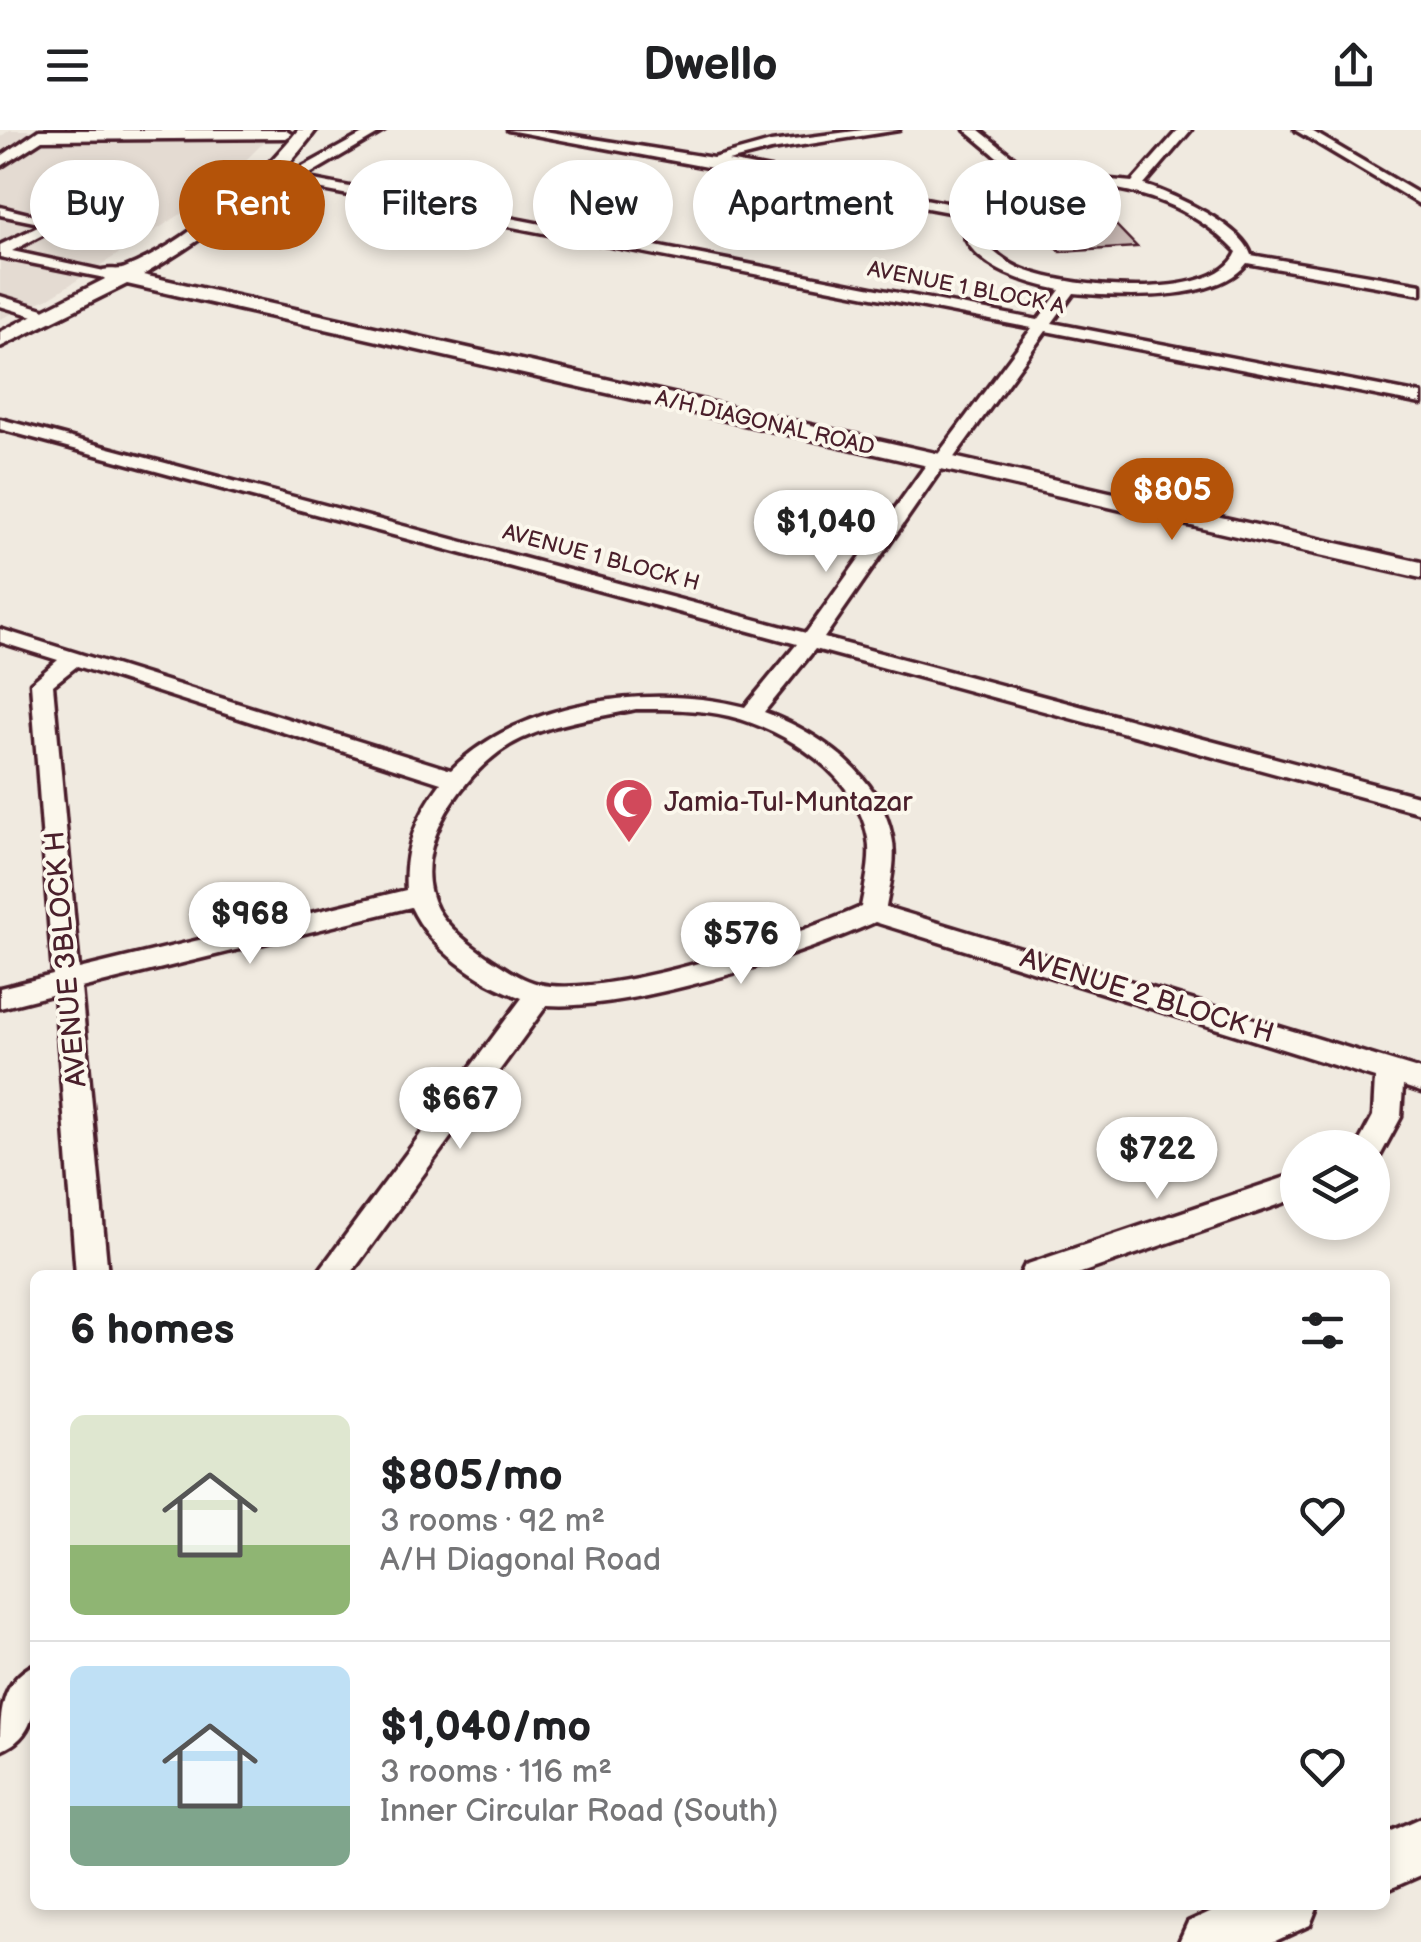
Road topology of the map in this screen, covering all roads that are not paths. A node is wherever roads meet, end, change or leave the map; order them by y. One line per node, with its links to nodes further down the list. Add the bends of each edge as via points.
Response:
1 (307, 130): 11 (street)
2 (379, 130): 12 (street)
3 (514, 130): 13 (street)
4 (892, 130): 14 (street, via 771,146)
5 (971, 130): 15 (street)
6 (1185, 130): 18 (street)
7 (1301, 130): 20 (street)
8 (286, 132): 9 (street); 10 (street)
9 (44, 133): 16 (street)
10 (262, 160)
11 (280, 160)
12 (325, 160)
13 (701, 160)
14 (720, 160)
15 (1009, 160)
16 (0, 163)
17 (1121, 185): 18 (street)
18 (1137, 185): 25 (street, via 1186,207 1232,239)
19 (325, 187): 31 (street, AVENUE 1 BLOCK A)
20 (1421, 200)
21 (0, 211): 24 (street, via 58,223)
22 (179, 234): 26 (street)
23 (979, 250): 27 (street, via 1021,273)
24 (0, 252): 26 (street)
25 (1244, 258): 27 (street, via 1226,274 1173,289); 28 (street)
26 (116, 276): 30 (street); 33 (street); 36 (street, A/H DIAGONAL ROAD)
27 (1070, 287): 31 (street)
28 (1421, 288)
29 (0, 301): 30 (street)
30 (36, 312): 32 (street)
31 (1039, 325): 34 (street, AVENUE 1 BLOCK A); 36 (street)
32 (0, 328)
33 (0, 340)
34 (1421, 399)
35 (0, 424): 39 (street, AVENUE 1 BLOCK H)
36 (939, 462): 37 (street, A/H DIAGONAL ROAD); 39 (street)
37 (1421, 570)
38 (0, 635): 40 (street)
39 (812, 640): 41 (street); 43 (street, AVENUE 1 BLOCK H)
40 (73, 659): 42 (street); 46 (street, AVENUE 3BLOCK H, via 42,683)
41 (750, 715): 42 (street, via 636,702 495,743); 45 (street, via 829,758 861,792 880,836)
42 (454, 779): 44 (street, via 435,807 420,852)
43 (1421, 805)
44 (419, 896): 46 (street); 47 (street, via 443,936 487,969)
45 (873, 912): 47 (street, via 842,929 689,973 572,997); 49 (street, AVENUE 2 BLOCK H)
46 (68, 983): 48 (street); 53 (street, AVENUE 3BLOCK H)
47 (540, 995): 54 (street)
48 (0, 998)
49 (1390, 1071): 50 (street, AVENUE 2 BLOCK H); 51 (street, via 1388,1117)
50 (1421, 1082)
51 (1380, 1130)
52 (1280, 1192): 55 (street)
53 (92, 1270)
54 (336, 1270)
55 (1051, 1270)
56 (30, 1691): 57 (street)
57 (0, 1732)
58 (1421, 1846): 59 (street)
59 (1390, 1860)
60 (1279, 1910): 61 (street)
61 (1208, 1942)

